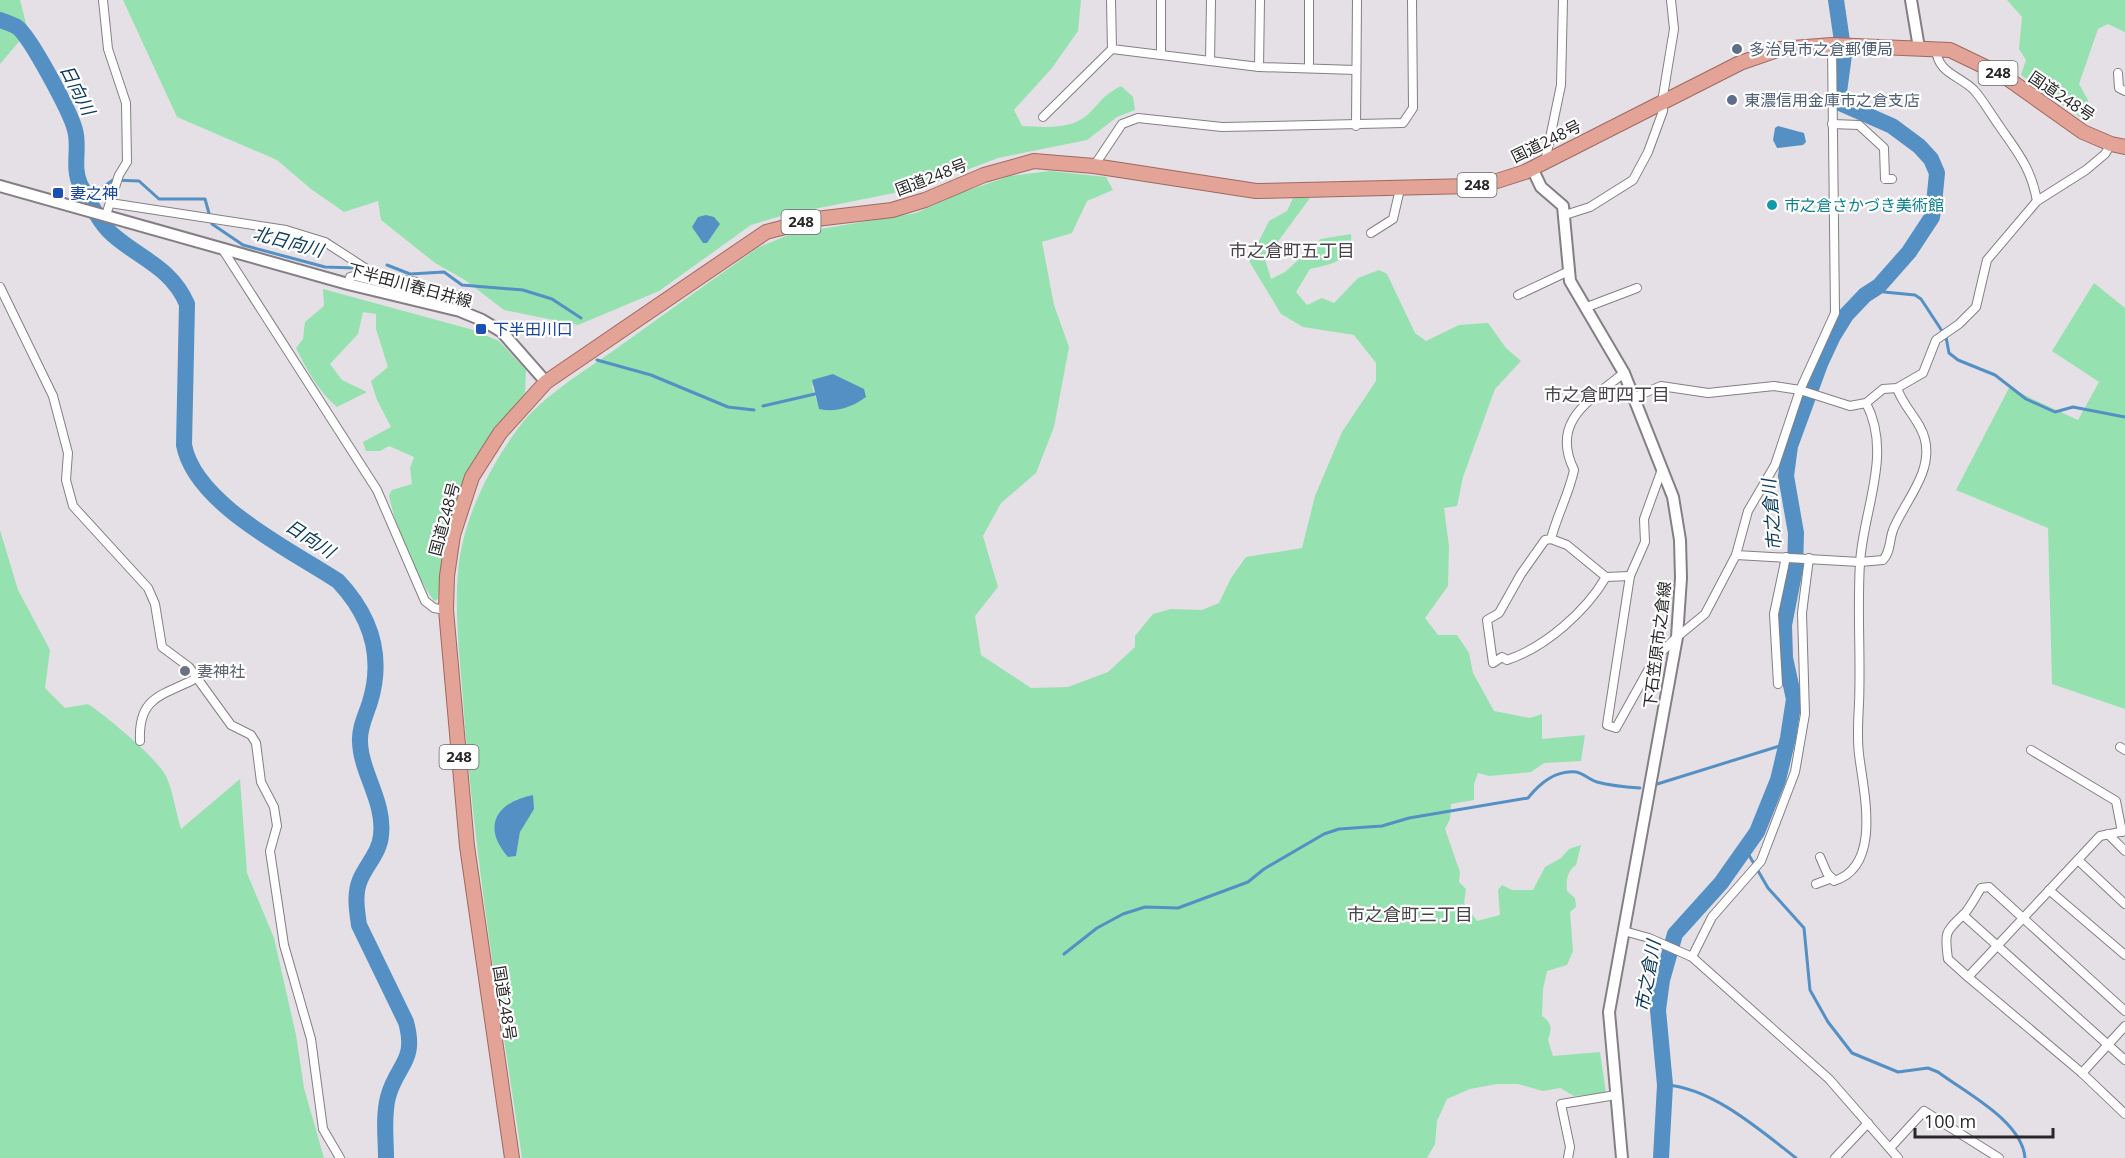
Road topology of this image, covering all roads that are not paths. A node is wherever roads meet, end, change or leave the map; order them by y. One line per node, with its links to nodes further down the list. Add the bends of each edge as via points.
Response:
1 (103, 0): 35 (street, via 108,49 126,103 127,162)
2 (1111, 0): 15 (street)
3 (1161, 0): 16 (street)
4 (1211, 0): 17 (street)
5 (1260, 0): 18 (street)
6 (1309, 0): 19 (street)
7 (1357, 0): 20 (street)
8 (1412, 0): 26 (street, via 1413,108 1403,123)
9 (1563, 0): 28 (street, via 1561,85)
10 (1671, 0): 23 (street, via 1674,29)
11 (1911, 0): 13 (main road)
12 (1832, 45): 13 (highway, 国道248号 / 248); 23 (highway, 国道248号 / 248, via 1770,52); 25 (street)
13 (1919, 48): 14 (highway, 国道248号 / 248)
14 (1936, 49): 27 (highway, 国道248号 / 248, via 1950,50 1983,64 2058,116); 34 (street, via 1936,59 1942,68 1976,92 2026,164)
15 (1112, 50): 16 (street); 24 (street)
16 (1161, 55): 17 (street)
17 (1210, 61): 18 (street)
18 (1259, 67): 19 (street)
19 (1309, 68): 20 (street)
20 (1356, 70): 26 (street)
21 (2118, 73): 22 (street, via 2119,88)
22 (2125, 91)
23 (1662, 102): 28 (highway, 国道248号 / 248); 37 (street, via 1663,111 1648,153 1633,180 1590,207)
24 (1043, 117)
25 (1832, 124): 31 (street, via 1859,125 1884,148 1886,180); 49 (street, via 1834,313)
26 (1356, 126): 29 (street, via 1222,127 1138,118 1122,124)
27 (2121, 145): 34 (street)
28 (1545, 162): 30 (highway, 国道248号 / 248)
29 (1094, 166): 33 (highway, 国道248号 / 248, via 1256,191); 47 (highway, 国道248号 / 248, via 1053,161 1012,165 892,210 816,219 766,232)
30 (1532, 168): 33 (highway, 国道248号 / 248, via 1472,186); 37 (main road, via 1541,188 1558,199)
31 (1893, 179)
32 (0, 186): 36 (main road, 下半田川春日井線)
33 (1400, 189): 38 (street, via 1393,219)
34 (2037, 201): 48 (street, via 1987,260 1976,307 1941,335 1931,349 1923,373)
35 (110, 203): 36 (street); 41 (street, via 285,230 325,242 379,277 417,282 419,287 416,292 355,276 350,277)
36 (106, 215): 39 (main road, 下半田川春日井線)
37 (1565, 215): 40 (main road, 下石笠原市之倉線)
38 (1371, 233)
39 (223, 250): 41 (main road, 下半田川春日井線); 60 (street, via 377,490 425,601)
40 (1569, 271): 44 (street); 45 (main road, 下石笠原市之倉線, via 1570,281)
41 (348, 285): 47 (main road, 下半田川春日井線, via 460,311 482,320 502,332)
42 (0, 288): 62 (street, via 53,396 68,453 66,480 73,506 148,588 155,604 162,647 189,667)
43 (1637, 288): 45 (street)
44 (1518, 295)
45 (1587, 307): 46 (main road, 下石笠原市之倉線)
46 (1624, 373): 50 (main road, 下石笠原市之倉線); 53 (street, via 1587,402 1566,433 1566,453 1574,470)
47 (546, 382): 60 (highway, 国道248号 / 248, via 500,433 472,477 453,535)
48 (1897, 388): 51 (street, via 1883,389); 57 (street, via 1902,403 1922,428 1926,460 1911,500 1893,530 1889,554 1883,560)
49 (1800, 390): 50 (street, via 1774,386 1708,393 1660,386); 51 (street, via 1850,406); 54 (street, via 1775,465 1748,511)
50 (1635, 397): 52 (main road, 下石笠原市之倉線)
51 (1866, 403): 57 (street, via 1874,418 1879,446)
52 (1661, 472): 58 (street, via 1644,519 1645,542); 61 (main road, 下石笠原市之倉線, via 1673,497 1680,540)
53 (1551, 539): 59 (street, via 1567,545); 59 (street, via 1545,540 1521,574 1499,613 1487,620 1493,663 1502,657 1507,660 1526,654 1567,622 1598,592)
54 (1736, 555): 55 (street); 61 (street, via 1705,614)
55 (1786, 557): 56 (street); 63 (street, via 1774,614)
56 (1809, 558): 57 (street); 80 (street, via 1802,613 1805,714 1795,772 1761,861 1712,917)
57 (1860, 562): 71 (street, via 1859,754 1867,805 1866,842 1852,871 1843,879)
58 (1630, 576): 59 (street); 61 (street, via 1607,725 1616,728 1655,658)
59 (1606, 577)
60 (446, 610): 92 (highway, 国道248号 / 248, via 467,846)
61 (1677, 637): 77 (main road, 下石笠原市之倉線)
62 (195, 679): 64 (street, via 143,709); 91 (street, via 231,725 251,735 256,743 261,782 274,807 278,826 270,852 284,945 310,1039 323,1129)
63 (1778, 684)
64 (140, 741)
65 (2031, 750): 66 (street, via 2116,801)
66 (2123, 832): 67 (street)
67 (2108, 834): 68 (street); 70 (street, via 2100,836)
68 (2125, 851)
69 (1820, 857): 71 (street)
70 (2078, 860): 73 (street); 74 (street)
71 (1832, 878): 72 (street)
72 (1816, 884)
73 (2049, 890): 76 (street); 79 (street)
74 (2125, 903)
75 (1963, 915): 76 (street, via 1981,888 1989,887); 78 (street); 81 (street, via 1948,927 1945,938 1948,959)
76 (2024, 919): 78 (street); 82 (street)
77 (1624, 932): 80 (street); 87 (main road, 下石笠原市之倉線, via 1609,1012)
78 (1997, 947): 81 (street); 84 (street)
79 (2125, 955)
80 (1692, 957): 89 (street, via 1829,1079)
81 (1968, 977): 86 (street)
82 (2125, 1011)
83 (2125, 1026): 84 (street)
84 (2107, 1044): 85 (street); 86 (street)
85 (2125, 1060)
86 (2082, 1073): 88 (street)
87 (1616, 1095): 93 (street, via 1561,1104 1570,1147); 94 (main road, 下石笠原市之倉線)
88 (2125, 1114)
89 (1868, 1123): 90 (street); 95 (street)
90 (1890, 1148): 96 (street); 97 (street, via 1924,1111)
91 (340, 1158)
92 (512, 1158)
93 (1568, 1158)
94 (1622, 1158)
95 (1835, 1158)
96 (1898, 1158)
97 (2000, 1158)

